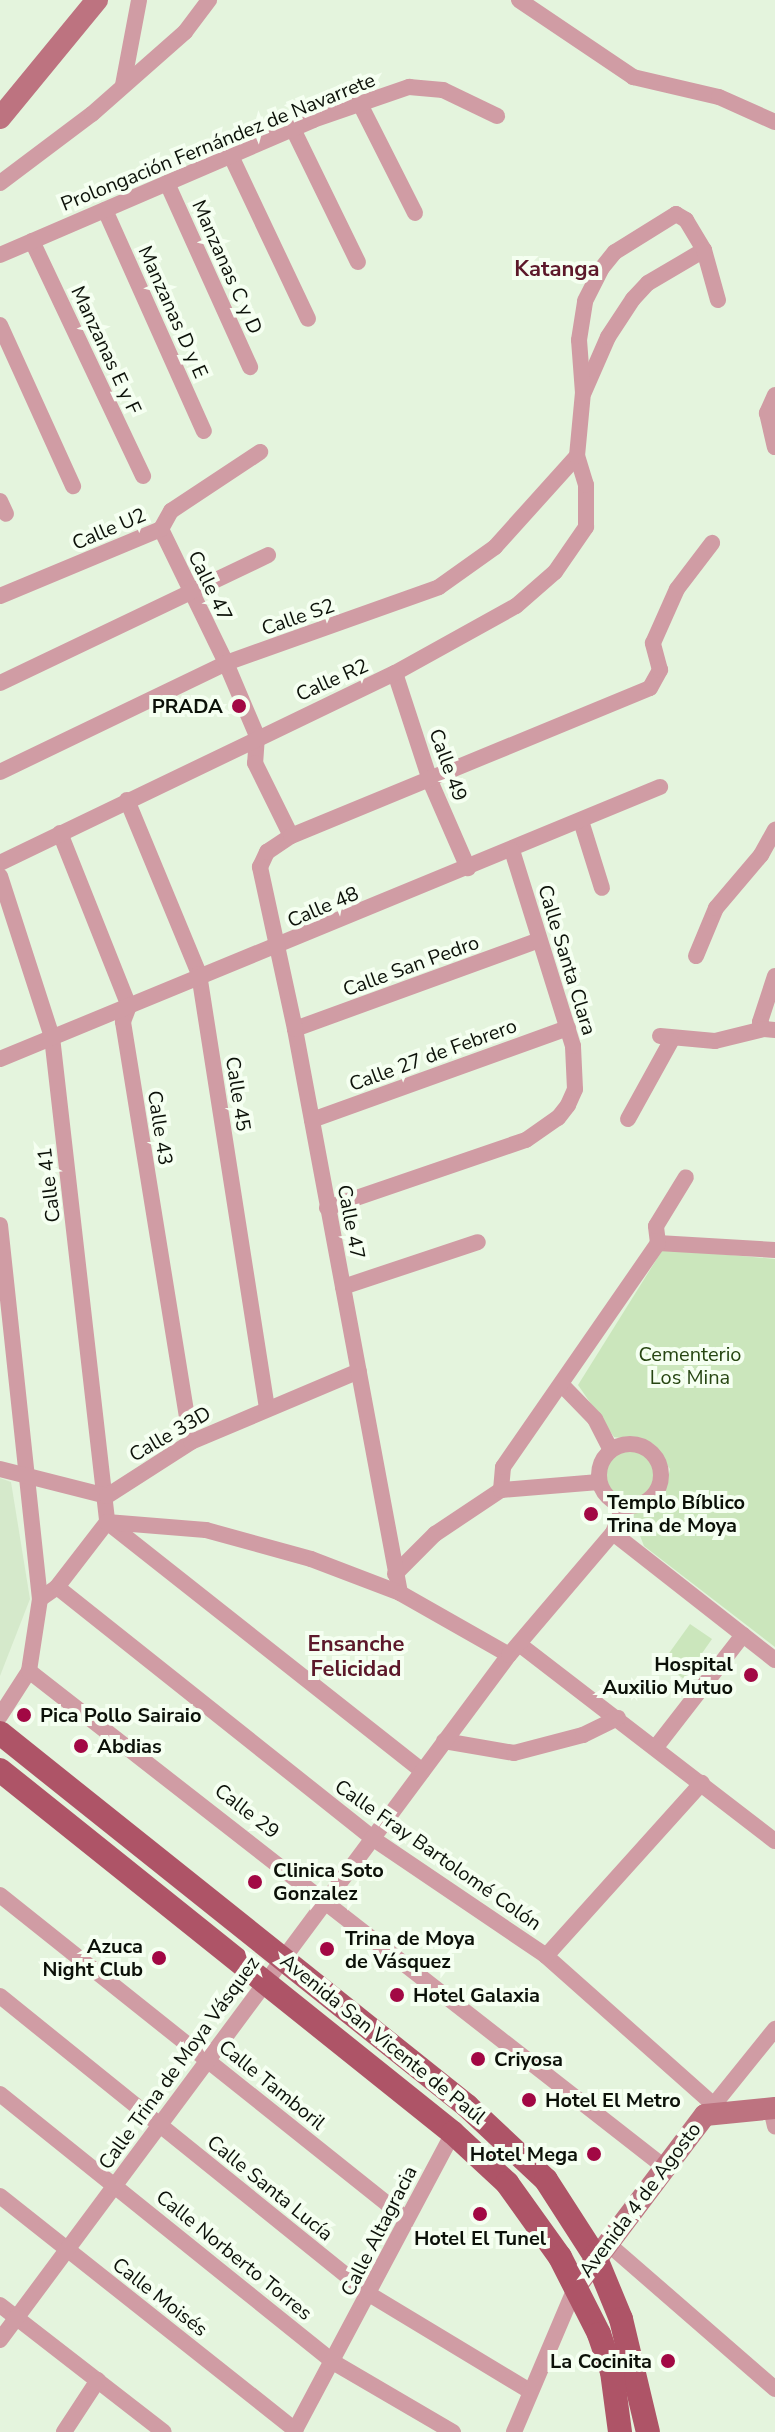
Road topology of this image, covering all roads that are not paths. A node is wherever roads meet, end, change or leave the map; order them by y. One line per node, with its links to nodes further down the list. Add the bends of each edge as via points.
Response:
1 (97, 0): 8 (main road)
2 (139, 0): 5 (street)
3 (209, 0): 5 (street, via 185,32)
4 (519, 0): 9 (street, via 633,77 719,97)
5 (123, 85): 12 (street)
6 (360, 104): 7 (street, Prolongación Fernández de Navarrete, via 409,87 428,87 461,96); 10 (street, Prolongación Fernández de Navarrete); 15 (street)
7 (497, 116)
8 (0, 118)
9 (775, 122)
10 (293, 129): 11 (street, Prolongación Fernández de Navarrete); 19 (street)
11 (231, 156): 13 (street, Prolongación Fernández de Navarrete); 21 (street)
12 (0, 183)
13 (167, 183): 14 (street, Prolongación Fernández de Navarrete); 23 (street, Manzanas C y D)
14 (105, 210): 16 (street, Prolongación Fernández de Navarrete); 26 (street, Manzanas D y E)
15 (415, 213)
16 (32, 241): 18 (street, Prolongación Fernández de Navarrete); 30 (street, Manzanas E y F)
17 (704, 250): 20 (street); 24 (street, via 648,283 633,299 608,337); 24 (street, via 686,220 676,214 615,252 593,283 580,319)
18 (0, 255)
19 (358, 262)
20 (718, 300)
21 (308, 319)
22 (0, 325): 31 (street)
23 (250, 367)
24 (583, 393): 29 (street, Calle R2)
25 (775, 395): 27 (street, via 767,413)
26 (204, 431)
27 (775, 447)
28 (260, 452): 32 (street, Calle U2, via 171,511)
29 (577, 456): 37 (street, Calle S2, via 502,540 439,587); 38 (street, Calle R2, via 586,485 586,527 565,560 516,606)
30 (143, 476)
31 (73, 486)
32 (161, 529): 35 (street, Calle 47); 36 (street, Calle U2)
33 (712, 543): 42 (street, via 677,589 653,643 660,670 650,688)
34 (268, 555): 35 (street)
35 (192, 595): 37 (street, Calle 47); 39 (street)
36 (0, 596)
37 (226, 663): 40 (street, Calle 47); 41 (street, Calle S2)
38 (395, 673): 40 (street, Calle R2); 42 (street, Calle 49)
39 (0, 683)
40 (257, 736): 44 (street, Calle R2); 48 (street, Calle 47, via 255,763)
41 (0, 772)
42 (431, 783): 48 (street); 51 (street, Calle 49)
43 (660, 787): 45 (street, Calle 48)
44 (127, 800): 47 (street, Calle R2); 57 (street, Calle 45)
45 (581, 821): 49 (street, Calle 48); 53 (street)
46 (775, 830): 56 (street, via 716,908)
47 (60, 833): 50 (street, Calle R2); 59 (street, Calle 43)
48 (291, 836): 55 (street, Calle 47, via 262,859)
49 (512, 850): 51 (street, Calle 48); 54 (street, Calle Santa Clara)
50 (0, 863)
51 (468, 868): 55 (street, Calle 48)
52 (0, 876): 63 (street, Calle 41)
53 (602, 888)
54 (539, 940): 60 (street, Calle Santa Clara); 61 (street, Calle San Pedro)
55 (276, 948): 57 (street, Calle 48); 61 (street, Calle 47)
56 (696, 956)
57 (199, 974): 59 (street, Calle 48); 76 (street, Calle 45)
58 (775, 976): 62 (street, via 762,1010)
59 (129, 1006): 63 (street, Calle 48); 77 (street, Calle 43, via 123,1022)
60 (568, 1028): 66 (street, Calle 27 de Febrero); 68 (street, Calle Santa Clara, via 577,1069 575,1089 558,1118 526,1140)
61 (295, 1029): 66 (street, Calle 47)
62 (769, 1030): 65 (street, via 715,1041 665,1038)
63 (52, 1037): 64 (street, Calle 48); 83 (street, Calle 41)
64 (0, 1059)
65 (628, 1119)
66 (312, 1120): 68 (street, Calle 47)
67 (686, 1177): 71 (street, via 656,1226)
68 (327, 1208): 73 (street, Calle 47)
69 (0, 1225): 80 (street)
70 (478, 1242): 73 (street)
71 (658, 1243): 72 (street); 75 (street)
72 (775, 1250)
73 (343, 1287): 74 (street, Calle 47)
74 (359, 1371): 76 (street, Calle 33D); 87 (street, Calle 47)
75 (563, 1386): 78 (street, via 595,1419); 82 (street, via 503,1467)
76 (267, 1406): 77 (street, Calle 33D)
77 (191, 1442): 83 (street, Calle 33D)
78 (611, 1450): 81 (street, via 600,1464); 84 (street, via 640,1446 660,1468 652,1497)
79 (0, 1469): 80 (street)
80 (27, 1479): 83 (street); 90 (street)
81 (599, 1482): 82 (street); 84 (street, via 604,1493)
82 (501, 1490): 87 (street, via 435,1534)
83 (107, 1496): 85 (street, Calle 41)
84 (624, 1505): 86 (street, Calle Trina de Moya Vásquez)
85 (107, 1522): 88 (street); 89 (street, via 247,1539); 101 (street)
86 (613, 1533): 91 (street); 92 (street, Calle Trina de Moya Vásquez)
87 (395, 1574): 89 (street, Calle 47)
88 (57, 1587): 90 (street); 103 (street, Calle Fray Bartolomé Colón)
89 (400, 1593): 92 (street)
90 (40, 1599): 94 (street)
91 (743, 1635): 93 (street); 99 (street)
92 (514, 1649): 96 (street); 98 (street, Calle Trina de Moya Vásquez)
93 (775, 1660)
94 (29, 1671): 95 (street); 106 (street, Calle 29)
95 (0, 1716)
96 (618, 1718): 98 (street, via 583,1735 514,1753); 99 (street)
97 (0, 1733): 108 (main road, Avenida San Vicente de Paúl)
98 (444, 1741): 101 (street, Calle Trina de Moya Vásquez)
99 (656, 1747): 102 (street)
100 (0, 1770): 109 (main road, Avenida San Vicente de Paúl)
101 (422, 1771): 103 (street, Calle Trina de Moya Vásquez)
102 (702, 1783): 104 (street); 107 (street)
103 (372, 1838): 106 (street, Calle Trina de Moya Vásquez); 107 (street, Calle Fray Bartolomé Colón)
104 (775, 1841)
105 (0, 1895): 112 (street, Calle Tamboril)
106 (328, 1899): 108 (street, Calle Trina de Moya Vásquez); 118 (street, Calle 29)
107 (546, 1956): 114 (street, Calle Fray Bartolomé Colón)
108 (281, 1957): 109 (street, Calle Trina de Moya Vásquez); 123 (main road, Avenida San Vicente de Paúl, via 509,2142)
109 (262, 1982): 112 (street, Calle Trina de Moya Vásquez); 117 (main road, Avenida San Vicente de Paúl)
110 (0, 1996): 116 (street, Calle Santa Lucía)
111 (775, 2029): 114 (street, Avenida 4 de Agosto)
112 (208, 2059): 116 (street, Calle Trina de Moya Vásquez); 121 (street, Calle Tamboril)
113 (0, 2094): 119 (street, Calle Norberto Torres)
114 (709, 2110): 115 (main road); 118 (main road, Avenida 4 de Agosto)
115 (774, 2114)
116 (160, 2124): 119 (street, Calle Trina de Moya Vásquez); 125 (street, Calle Santa Lucía)
117 (453, 2133): 121 (street, Calle Altagracia); 124 (main road, Avenida San Vicente de Paúl, via 507,2183)
118 (663, 2166): 123 (main road, Avenida 4 de Agosto)
119 (115, 2185): 122 (street, Calle Trina de Moya Vásquez); 129 (street, Calle Norberto Torres)
120 (0, 2196): 122 (street, Calle Moisés)
121 (405, 2218): 125 (street, Calle Altagracia)
122 (67, 2249): 127 (street, Calle Trina de Moya Vásquez); 134 (street, Calle Moisés)
123 (600, 2249): 124 (main road, Avenida 4 de Agosto); 131 (street); 140 (main road, Avenida San Vicente de Paúl, via 632,2352)
124 (576, 2286): 132 (street, Avenida 4 de Agosto); 139 (main road, Avenida San Vicente de Paúl, via 612,2372)
125 (369, 2294): 129 (street, Calle Altagracia); 132 (street, Calle Santa Lucía)
126 (0, 2305): 127 (street)
127 (16, 2318): 128 (street, Calle Trina de Moya Vásquez); 130 (street)
128 (0, 2340)
129 (333, 2362): 133 (street, Calle Norberto Torres); 134 (street, Calle Altagracia)
130 (98, 2380): 135 (street); 136 (street)
131 (775, 2389)
132 (530, 2391): 138 (street, Avenida 4 de Agosto)
133 (424, 2426): 137 (street, Calle Norberto Torres)
134 (294, 2431)
135 (64, 2432)
136 (164, 2432)
137 (453, 2432)
138 (514, 2432)
139 (620, 2432)
140 (648, 2432)

